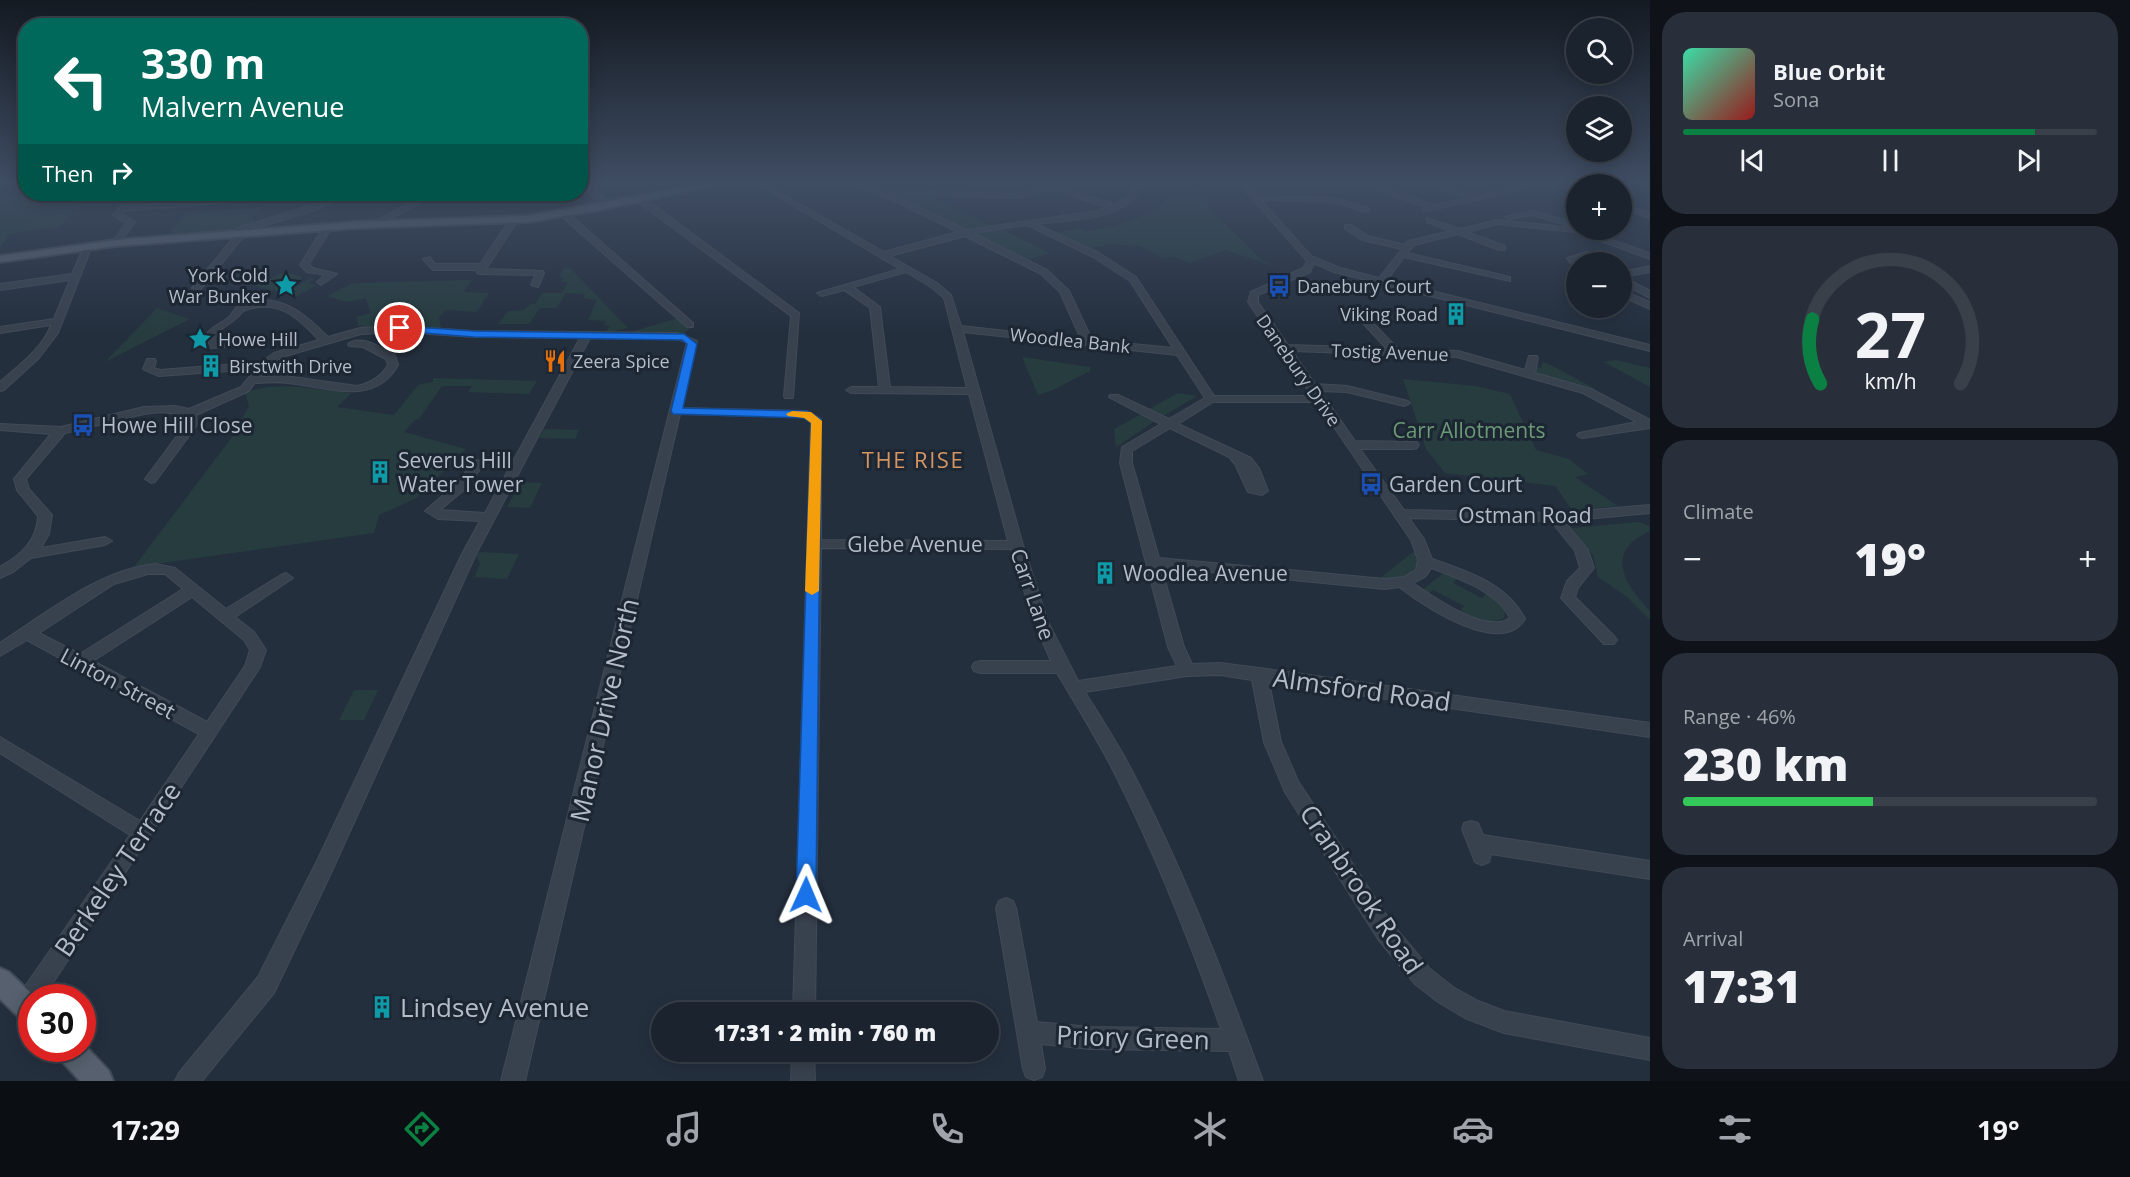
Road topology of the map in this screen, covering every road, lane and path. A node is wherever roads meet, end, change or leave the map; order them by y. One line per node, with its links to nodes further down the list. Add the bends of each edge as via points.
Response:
1 (124, 231): 19 (street)
2 (240, 231): 17 (street)
3 (277, 231): 17 (main road)
4 (324, 231): 37 (street, via 304,265 333,274)
5 (506, 231): 28 (street)
6 (582, 231): 51 (street)
7 (684, 231): 71 (street, via 796,315)
8 (842, 231): 23 (street, Carr Lane)
9 (962, 231): 16 (street)
10 (975, 231): 16 (street)
11 (1046, 231): 59 (street, via 1128,275)
12 (1285, 231): 25 (street)
13 (1355, 231): 22 (street)
14 (1457, 231): 22 (street, via 1414,242)
15 (1460, 231): 21 (street)
16 (965, 233): 23 (street); 54 (street, via 1056,281)
17 (237, 235): 19 (main road); 42 (street)
18 (1607, 240): 24 (street)
19 (116, 243): 20 (main road)
20 (88, 246): 26 (main road); 34 (street)
21 (1502, 248)
22 (1404, 251): 35 (street); 36 (street)
23 (883, 255): 29 (street, Carr Lane)
24 (1650, 256)
25 (1310, 258): 31 (street); 32 (street)
26 (0, 259)
27 (427, 259): 28 (street, via 433,267)
28 (481, 269): 38 (street, via 540,273)
29 (908, 269): 40 (street); 49 (street, Carr Lane, via 948,297)
30 (1650, 269): 33 (street)
31 (1307, 270): 32 (street); 57 (street, Danebury Drive, via 1252,297)
32 (1337, 270): 36 (street)
33 (1632, 273)
34 (76, 276): 41 (street); 47 (street)
35 (1507, 279)
36 (1381, 281): 58 (street)
37 (321, 282)
38 (535, 285)
39 (1632, 285): 44 (street)
40 (845, 286): 43 (street); 69 (street, via 875,307)
41 (0, 287)
42 (197, 288)
43 (822, 293)
44 (1650, 295)
45 (1632, 298): 46 (street)
46 (1650, 306)
47 (58, 321): 50 (street); 67 (street, via 40,350)
48 (1366, 321): 60 (street)
49 (959, 329): 54 (street, Woodlea Bank); 70 (street, Carr Lane)
50 (0, 330)
51 (690, 333): 52 (street); 76 (street, Manor Drive North, via 692,344)
52 (586, 336): 53 (street, via 380,329); 90 (street)
53 (325, 340): 55 (street, via 294,310 262,303 240,309 211,335 215,346); 63 (street, via 284,352)
54 (1088, 342): 59 (street, Woodlea Bank)
55 (242, 344)
56 (353, 344): 65 (street, via 365,344 391,357 393,365 386,377 357,389 285,379)
57 (1285, 348): 60 (street, Tostig Avenue); 66 (street, Danebury Drive)
58 (1650, 348)
59 (1181, 351): 73 (street)
60 (1394, 351): 64 (street, Tostig Avenue, via 1458,354)
61 (1533, 358): 64 (street)
62 (151, 361): 63 (street, via 150,372 159,374)
63 (264, 365): 65 (street)
64 (1529, 374): 79 (street, Tostig Avenue, via 1593,393)
65 (255, 380): 77 (street, via 241,391)
66 (1311, 387): 74 (street, Danebury Drive); 75 (street, via 1347,389)
67 (0, 388)
68 (851, 390): 69 (street)
69 (885, 390): 70 (street)
70 (975, 391): 94 (street, Carr Lane)
71 (789, 396)
72 (1114, 397): 78 (street)
73 (1211, 399): 74 (street); 78 (street)
74 (1319, 399): 83 (street, Danebury Drive)
75 (1404, 403)
76 (677, 411): 93 (street, via 813,417); 129 (street, Manor Drive North)
77 (190, 413): 81 (street, via 157,410); 87 (street, via 191,425)
78 (1168, 423): 85 (street); 96 (street, via 1131,445 1125,454)
79 (1649, 425): 82 (street)
80 (0, 427): 81 (street)
81 (62, 430): 95 (street, via 20,479 23,490 45,515 44,529)
82 (1583, 435)
83 (1351, 445): 84 (street); 89 (street, Danebury Drive)
84 (1413, 445)
85 (1233, 454)
86 (478, 464): 90 (street, via 461,486 428,508 438,515)
87 (152, 479)
88 (1650, 509): 91 (street, Ostman Road)
89 (1399, 514): 91 (street, Ostman Road); 97 (street, Danebury Drive, via 1425,552)
90 (489, 517): 128 (street, via 266,985)
91 (1555, 518): 104 (street, via 1581,550 1587,568 1568,590 1568,598)
92 (106, 541): 95 (street)
93 (813, 544): 94 (street, Glebe Avenue); 122 (street)
94 (1016, 545): 108 (street, Carr Lane, via 1041,622)
95 (29, 554): 98 (street)
96 (1155, 562): 100 (street, via 1385,584); 109 (street, via 1176,647)
97 (1427, 562): 100 (street, via 1415,578); 100 (street, via 1496,594 1516,611 1518,620 1508,627 1484,626 1443,608)
98 (0, 573)
99 (286, 578): 102 (street)
100 (1402, 582)
101 (193, 590): 102 (street); 103 (street, via 166,569 126,574 108,581); 106 (street)
102 (225, 616): 113 (street, Berkeley Terrace, via 249,636 258,650 252,667)
103 (27, 633): 105 (street); 106 (street, Linton Street)
104 (1609, 640)
105 (0, 650)
106 (81, 662): 113 (street, Linton Street)
107 (980, 667): 108 (street)
108 (1062, 667): 111 (street, Carr Lane)
109 (1187, 670): 110 (street, Almsford Road); 111 (street, Almsford Road)
110 (1260, 674): 112 (street, Almsford Road); 125 (street, Cranbrook Road, via 1280,764 1384,930 1418,974 1438,992 1481,1016)
111 (1074, 688): 124 (street, Carr Lane, via 1125,775 1158,846)
112 (1650, 730)
113 (210, 732): 115 (street, Berkeley Terrace)
114 (0, 744): 115 (street)
115 (142, 832): 120 (street, Berkeley Terrace)
116 (1476, 842): 117 (street)
117 (1650, 870)
118 (1006, 908): 123 (street, Priory Green)
119 (0, 981): 121 (main road)
120 (44, 984)
121 (18, 999)
122 (804, 1002)
123 (1029, 1032): 124 (street, Priory Green, via 1091,1038); 127 (street, Priory Green)
124 (1236, 1040): 131 (street, Carr Lane)
125 (1650, 1049)
126 (803, 1062): 130 (street)
127 (1034, 1069)
128 (187, 1081)
129 (513, 1081)
130 (803, 1081)
131 (1251, 1081)

